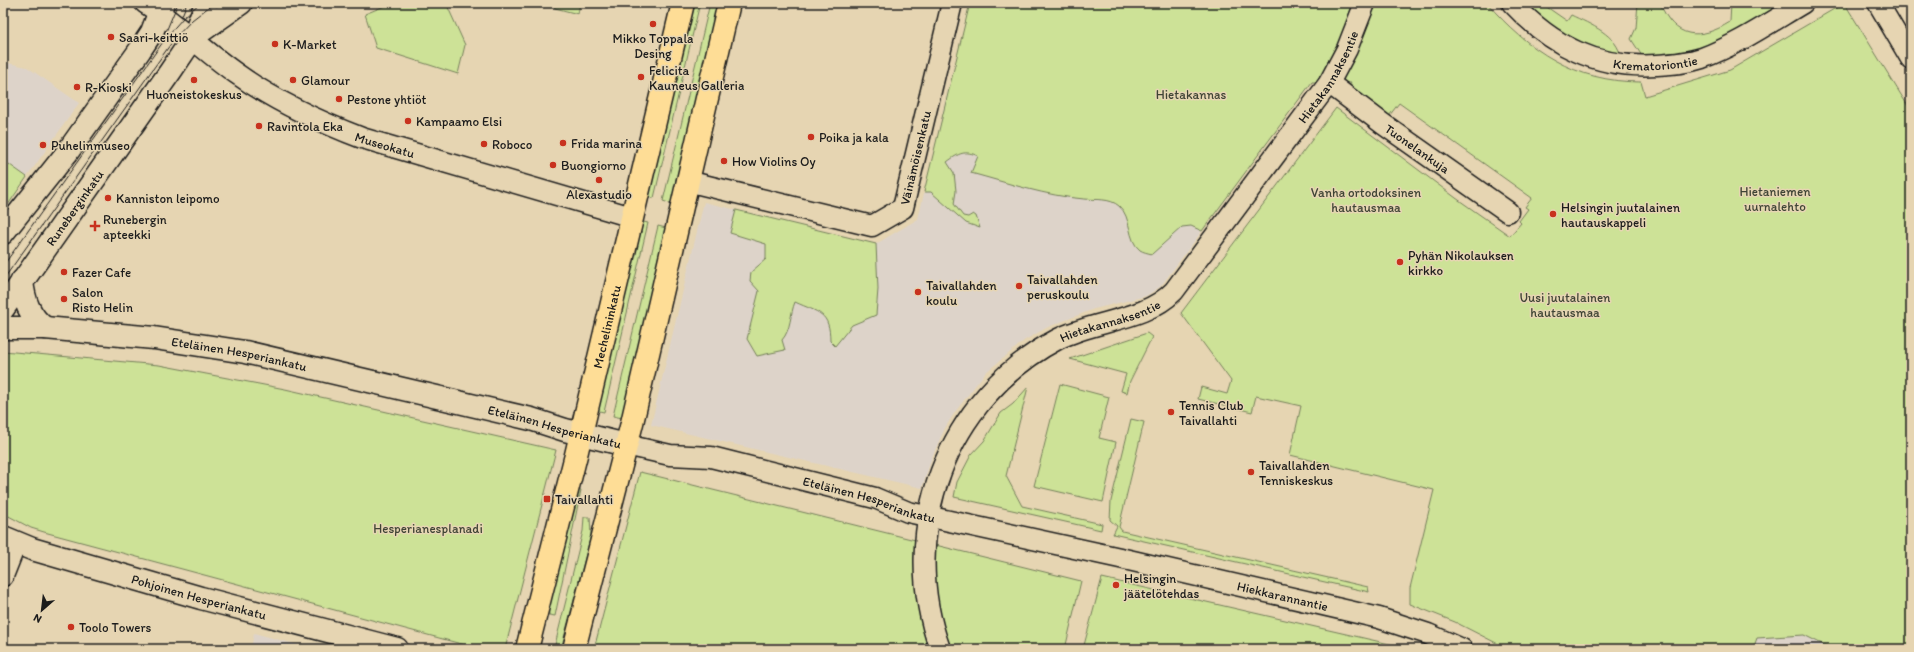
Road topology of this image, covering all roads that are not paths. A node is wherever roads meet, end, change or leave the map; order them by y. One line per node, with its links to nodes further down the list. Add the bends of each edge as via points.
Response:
1 (206, 3): 11 (street, Runeberginkatu)
2 (241, 3): 11 (street)
3 (683, 3): 16 (main road, Mechelininkatu)
4 (729, 3): 14 (main road)
5 (952, 3): 14 (street, Väinämöisenkatu, via 903,208 872,226)
6 (1365, 3): 13 (street, Hietakannaksentie, via 1347,49)
7 (1512, 3): 8 (street, Krematoriontie, via 1528,20 1561,44 1614,65 1641,66 1678,64 1701,58 1728,46)
8 (1803, 3)
9 (1878, 3): 12 (street)
10 (161, 5): 11 (street, Museokatu); 17 (street, via 152,32 140,50 66,154)
11 (193, 38): 16 (street, Museokatu, via 214,57 265,93 292,109 326,124 370,140); 18 (street, Runeberginkatu)
12 (1911, 60)
13 (1329, 83): 15 (street, Tuonelankuja); 24 (street, Hietakannaksentie, via 1187,275 1164,302 1138,313 1083,328 1058,339 1021,362 996,386 963,425 952,444 940,472)
14 (687, 181): 23 (main road)
15 (1508, 212)
16 (632, 217): 22 (main road, Mechelininkatu)
17 (3, 233)
18 (22, 281): 19 (street, Runeberginkatu); 21 (street, via 29,310)
19 (3, 309)
20 (3, 328): 21 (street, Eteläinen Hesperiankatu)
21 (45, 328): 22 (street, Eteläinen Hesperiankatu, via 154,338 244,352 524,417)
22 (581, 434): 23 (street, Eteläinen Hesperiankatu); 29 (main road, Mechelininkatu)
23 (626, 445): 24 (street, Eteläinen Hesperiankatu, via 670,455 711,457 875,498 908,512); 30 (main road)
24 (929, 517): 26 (street, Eteläinen Hesperiankatu); 31 (street, Hietakannaksentie, via 924,576 927,605)
25 (10, 540): 27 (street); 28 (street, Pohjoinen Hesperiankatu, via 201,598)
26 (1100, 554): 32 (street, Hiekkarannantie, via 1378,618 1428,634)
27 (3, 576)
28 (398, 649)
29 (527, 649)
30 (574, 649)
31 (940, 649)
32 (1462, 649)

